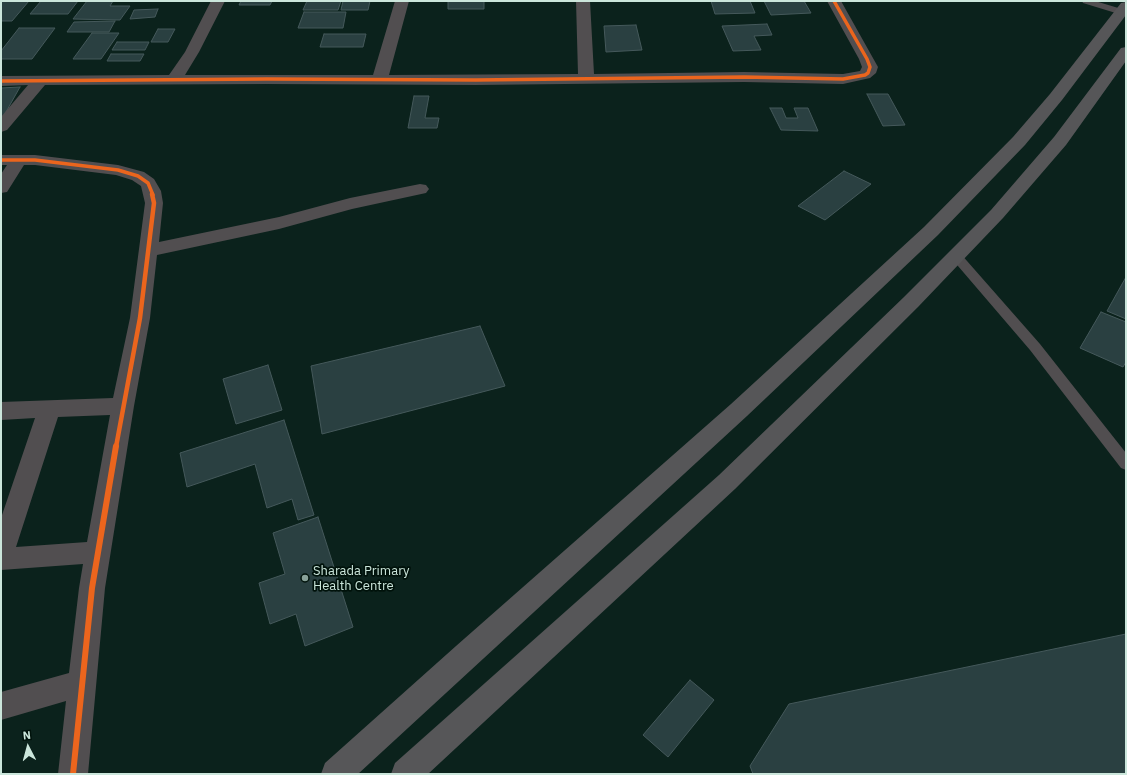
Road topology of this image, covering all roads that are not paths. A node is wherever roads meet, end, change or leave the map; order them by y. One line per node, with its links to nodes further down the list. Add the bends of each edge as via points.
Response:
1 (218, 1): 10 (street, via 192,52)
2 (402, 1): 9 (street)
3 (583, 1): 8 (street)
4 (834, 1): 8 (street, via 868,60 870,67 865,76)
5 (1086, 1): 6 (lane)
6 (1124, 9): 29 (main road, via 1023,135 931,231 740,410 466,654)
7 (1126, 50): 18 (main road, via 1060,141 997,214)
8 (586, 78): 9 (street)
9 (380, 79): 10 (street)
10 (174, 80): 12 (street)
11 (1, 81): 12 (street)
12 (40, 81): 13 (street)
13 (1, 127)
14 (10, 160): 15 (street); 17 (street, via 92,166 138,176 148,183 154,203)
15 (2, 184)
16 (420, 189): 17 (street)
17 (148, 251): 19 (street, via 140,318)
18 (956, 256): 22 (lane, via 1035,347); 30 (main road, via 728,482)
19 (123, 406): 20 (street); 23 (street)
20 (49, 410): 21 (street); 24 (street)
21 (1, 411)
22 (1126, 464)
23 (98, 552): 25 (street); 26 (street)
24 (1, 555)
25 (1, 559)
26 (82, 683): 27 (street); 28 (street)
27 (1, 706)
28 (73, 774)
29 (336, 774)
30 (406, 774)

